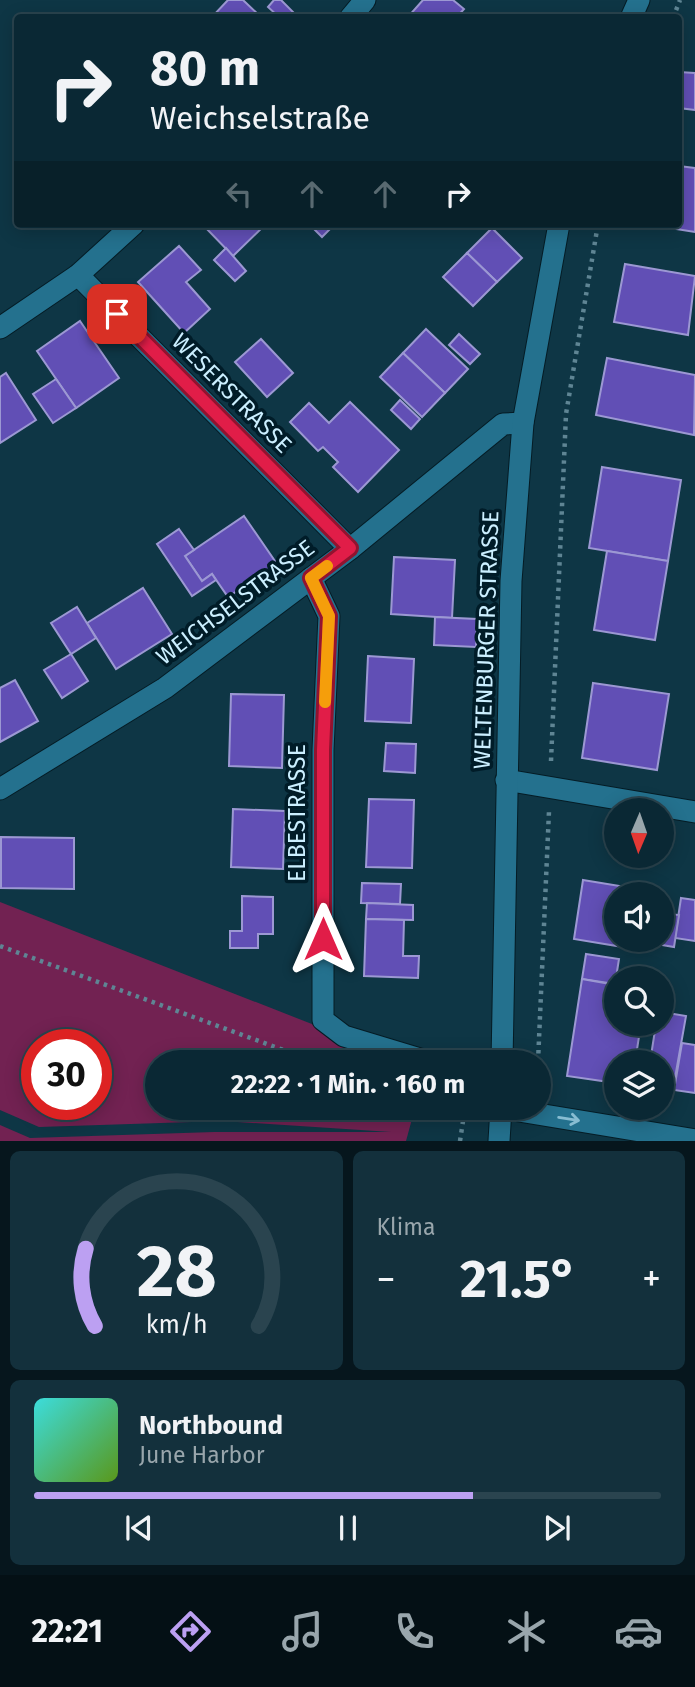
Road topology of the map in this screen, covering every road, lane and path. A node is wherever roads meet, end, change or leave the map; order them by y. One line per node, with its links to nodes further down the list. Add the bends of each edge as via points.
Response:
1 (365, 0): 2 (street)
2 (353, 14)
3 (130, 228): 6 (street)
4 (558, 228): 8 (street, WELTENBURGER STRASSE)
5 (597, 228): 12 (path, via 566,414)
6 (78, 275): 7 (street); 9 (street, WESERSTRASSE)
7 (0, 328)
8 (523, 423): 9 (street, WEICHSELSTRASSE, via 503,424); 11 (street, WELTENBURGER STRASSE, via 511,581)
9 (350, 548): 10 (street, WEICHSELSTRASSE)
10 (311, 578): 13 (street, WEICHSELSTRASSE, via 165,688); 17 (street, ELBESTRASSE, via 329,616 323,750 323,1020 344,1036)
11 (506, 780): 12 (street); 18 (street, WELTENBURGER STRASSE)
12 (550, 787): 14 (street); 19 (path)
13 (0, 789)
14 (695, 812)
15 (0, 946): 16 (path)
16 (283, 1050)
17 (390, 1050)
18 (502, 1050)
19 (539, 1050)
20 (551, 1116): 23 (street, one-way to 23)
21 (464, 1120): 24 (path)
22 (500, 1120): 25 (street)
23 (695, 1140)
24 (460, 1141)
25 (499, 1141)

